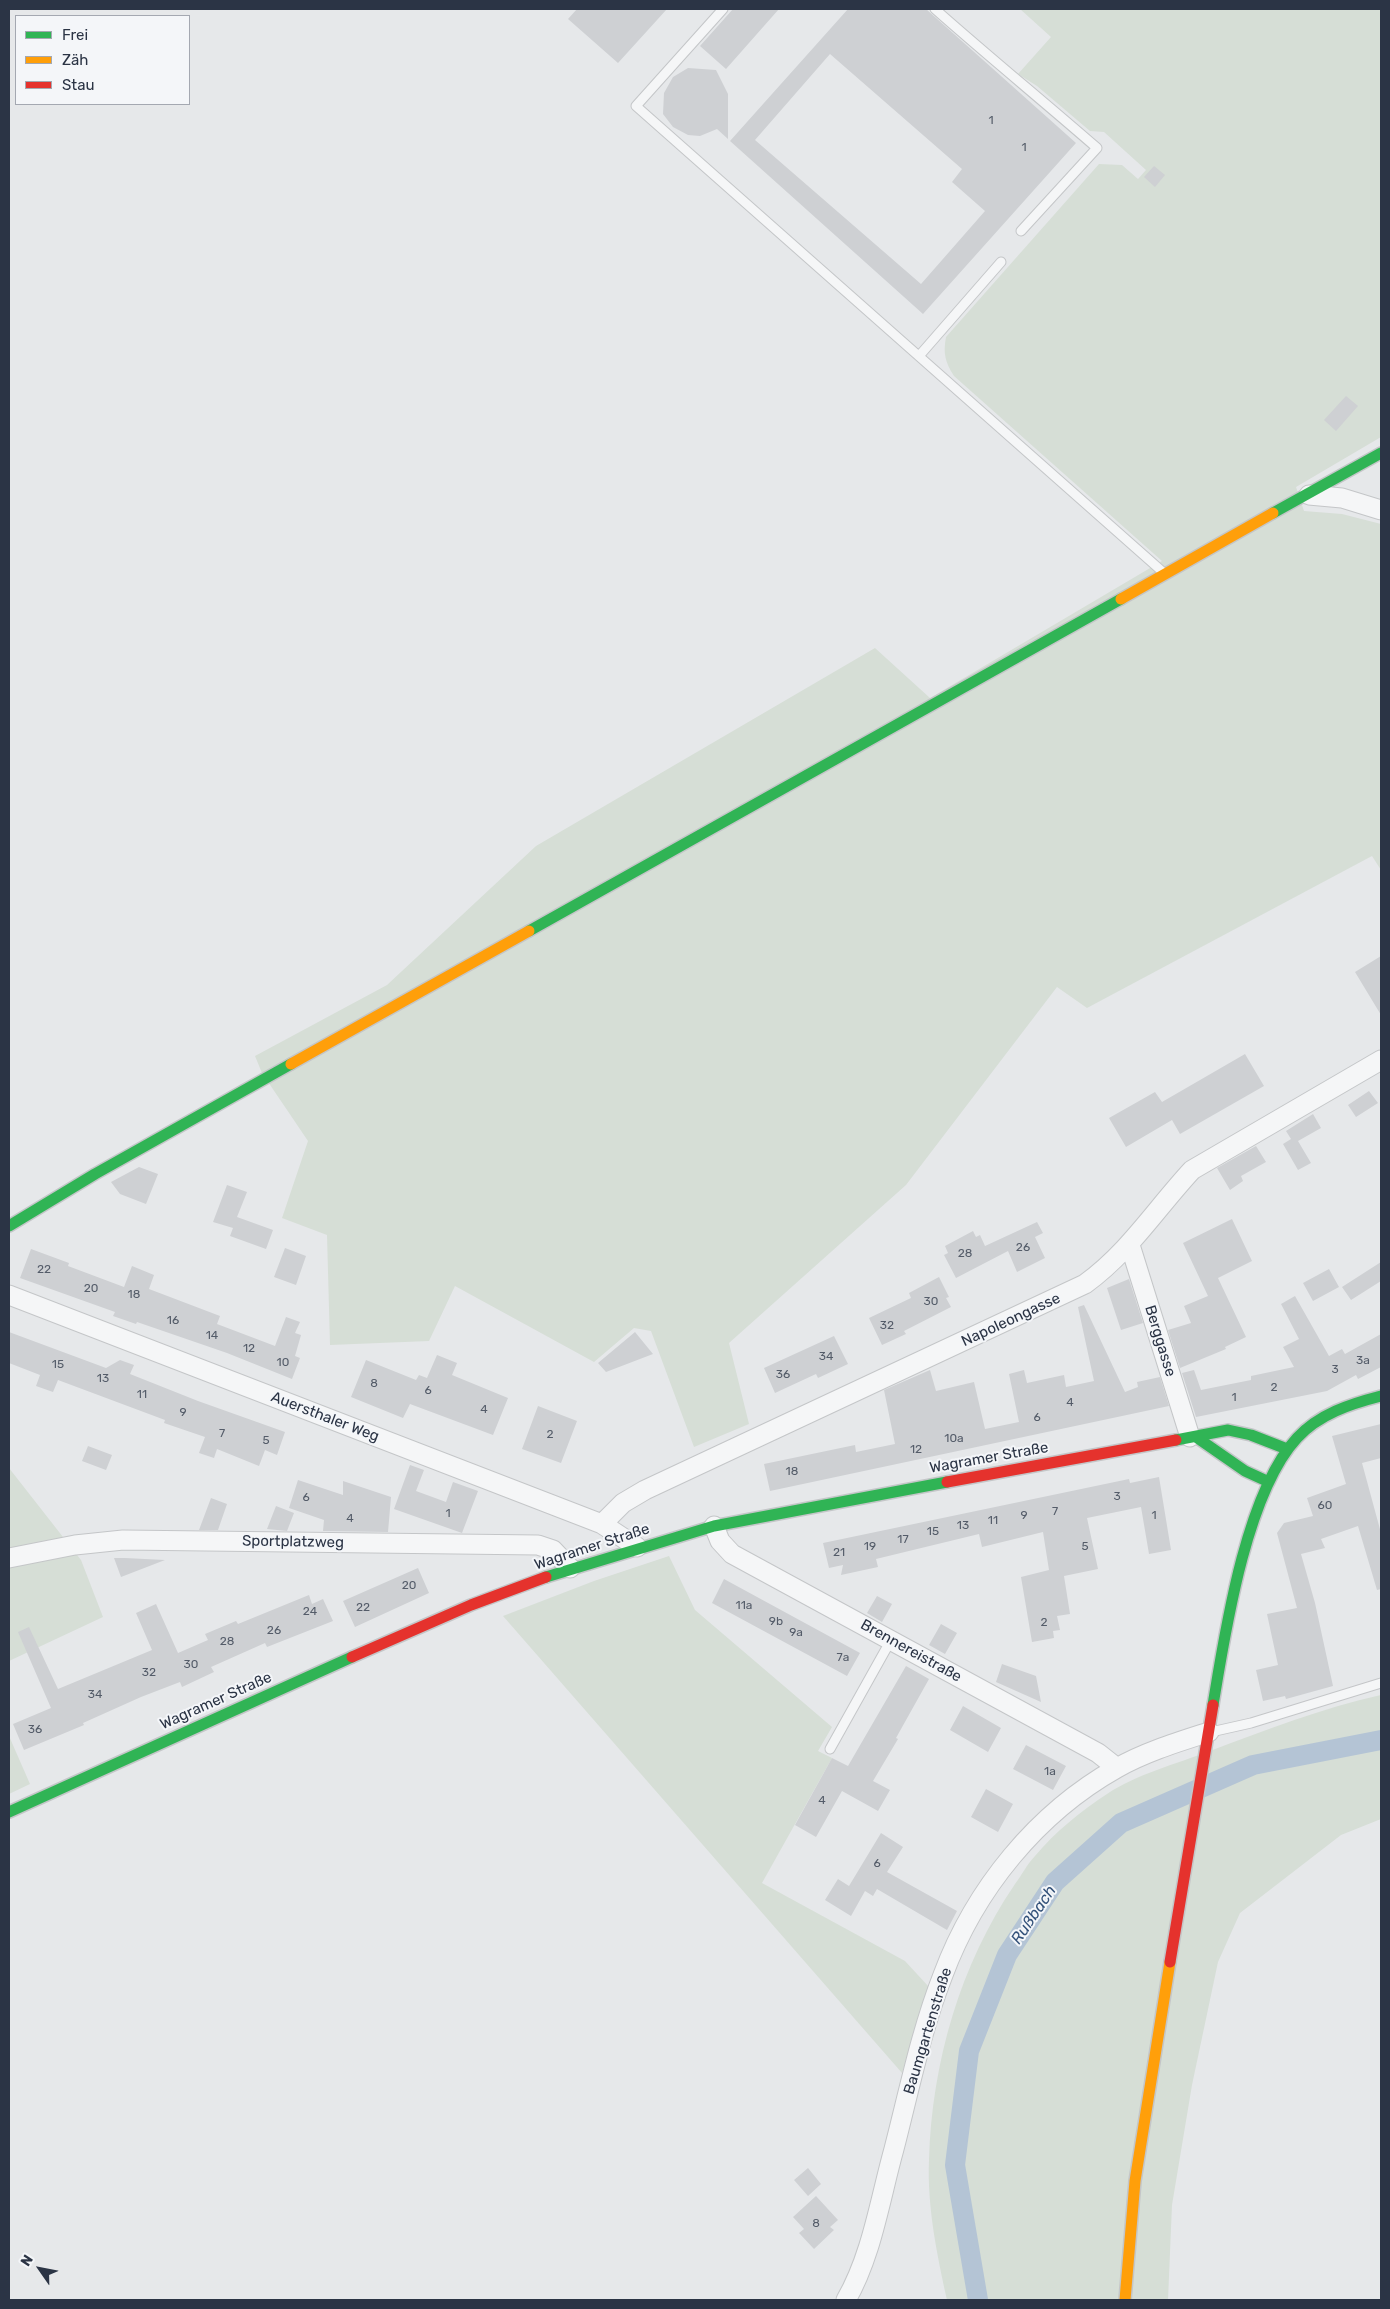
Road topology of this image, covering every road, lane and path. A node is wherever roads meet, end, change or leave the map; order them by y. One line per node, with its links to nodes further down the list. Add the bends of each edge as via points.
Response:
1 (723, 9): 5 (lane, via 636,106)
2 (935, 9): 3 (lane, via 1097,148)
3 (1021, 231)
4 (1001, 262): 5 (lane)
5 (919, 356): 9 (lane)
6 (1381, 453): 7 (main road)
7 (1309, 495): 8 (street, via 1342,498); 9 (main road)
8 (1381, 510)
9 (1166, 575): 11 (main road, via 104,1169)
10 (1381, 1060): 12 (street, Napoleongasse, via 1192,1170)
11 (9, 1226)
12 (1130, 1245): 15 (street, Berggasse); 18 (street, Napoleongasse, via 1085,1284 645,1490 623,1504)
13 (9, 1295): 18 (street, Auersthaler Weg)
14 (1381, 1396): 16 (main road, via 1346,1406 1315,1421)
15 (1193, 1437): 16 (main road, Wagramer Straße, via 1228,1430); 17 (main road, via 1245,1471); 19 (main road, Wagramer Straße)
16 (1287, 1448): 17 (main road)
17 (1269, 1482): 25 (main road, via 1239,1576)
18 (602, 1524): 20 (street, Auersthaler Weg)
19 (714, 1526): 20 (main road, Wagramer Straße); 23 (street, Brennereistraße, via 720,1541 732,1554)
20 (637, 1547): 22 (main road, Wagramer Straße)
21 (9, 1558): 22 (street, Sportplatzweg, via 75,1545 123,1540 538,1545 553,1550)
22 (570, 1568): 28 (main road, Wagramer Straße, via 471,1605 383,1643)
23 (891, 1640): 26 (lane); 27 (street, Brennereistraße, via 1098,1753)
24 (1381, 1683): 25 (lane, via 1251,1723)
25 (1209, 1732): 27 (street, Baumgartenstraße); 30 (main road, via 1141,2139)
26 (830, 1749)
27 (1118, 1768): 29 (street, Baumgartenstraße, via 1047,1817 1025,1840 981,1899 960,1935 922,2040 862,2266)
28 (9, 1812)
29 (846, 2300)
30 (1125, 2300)

